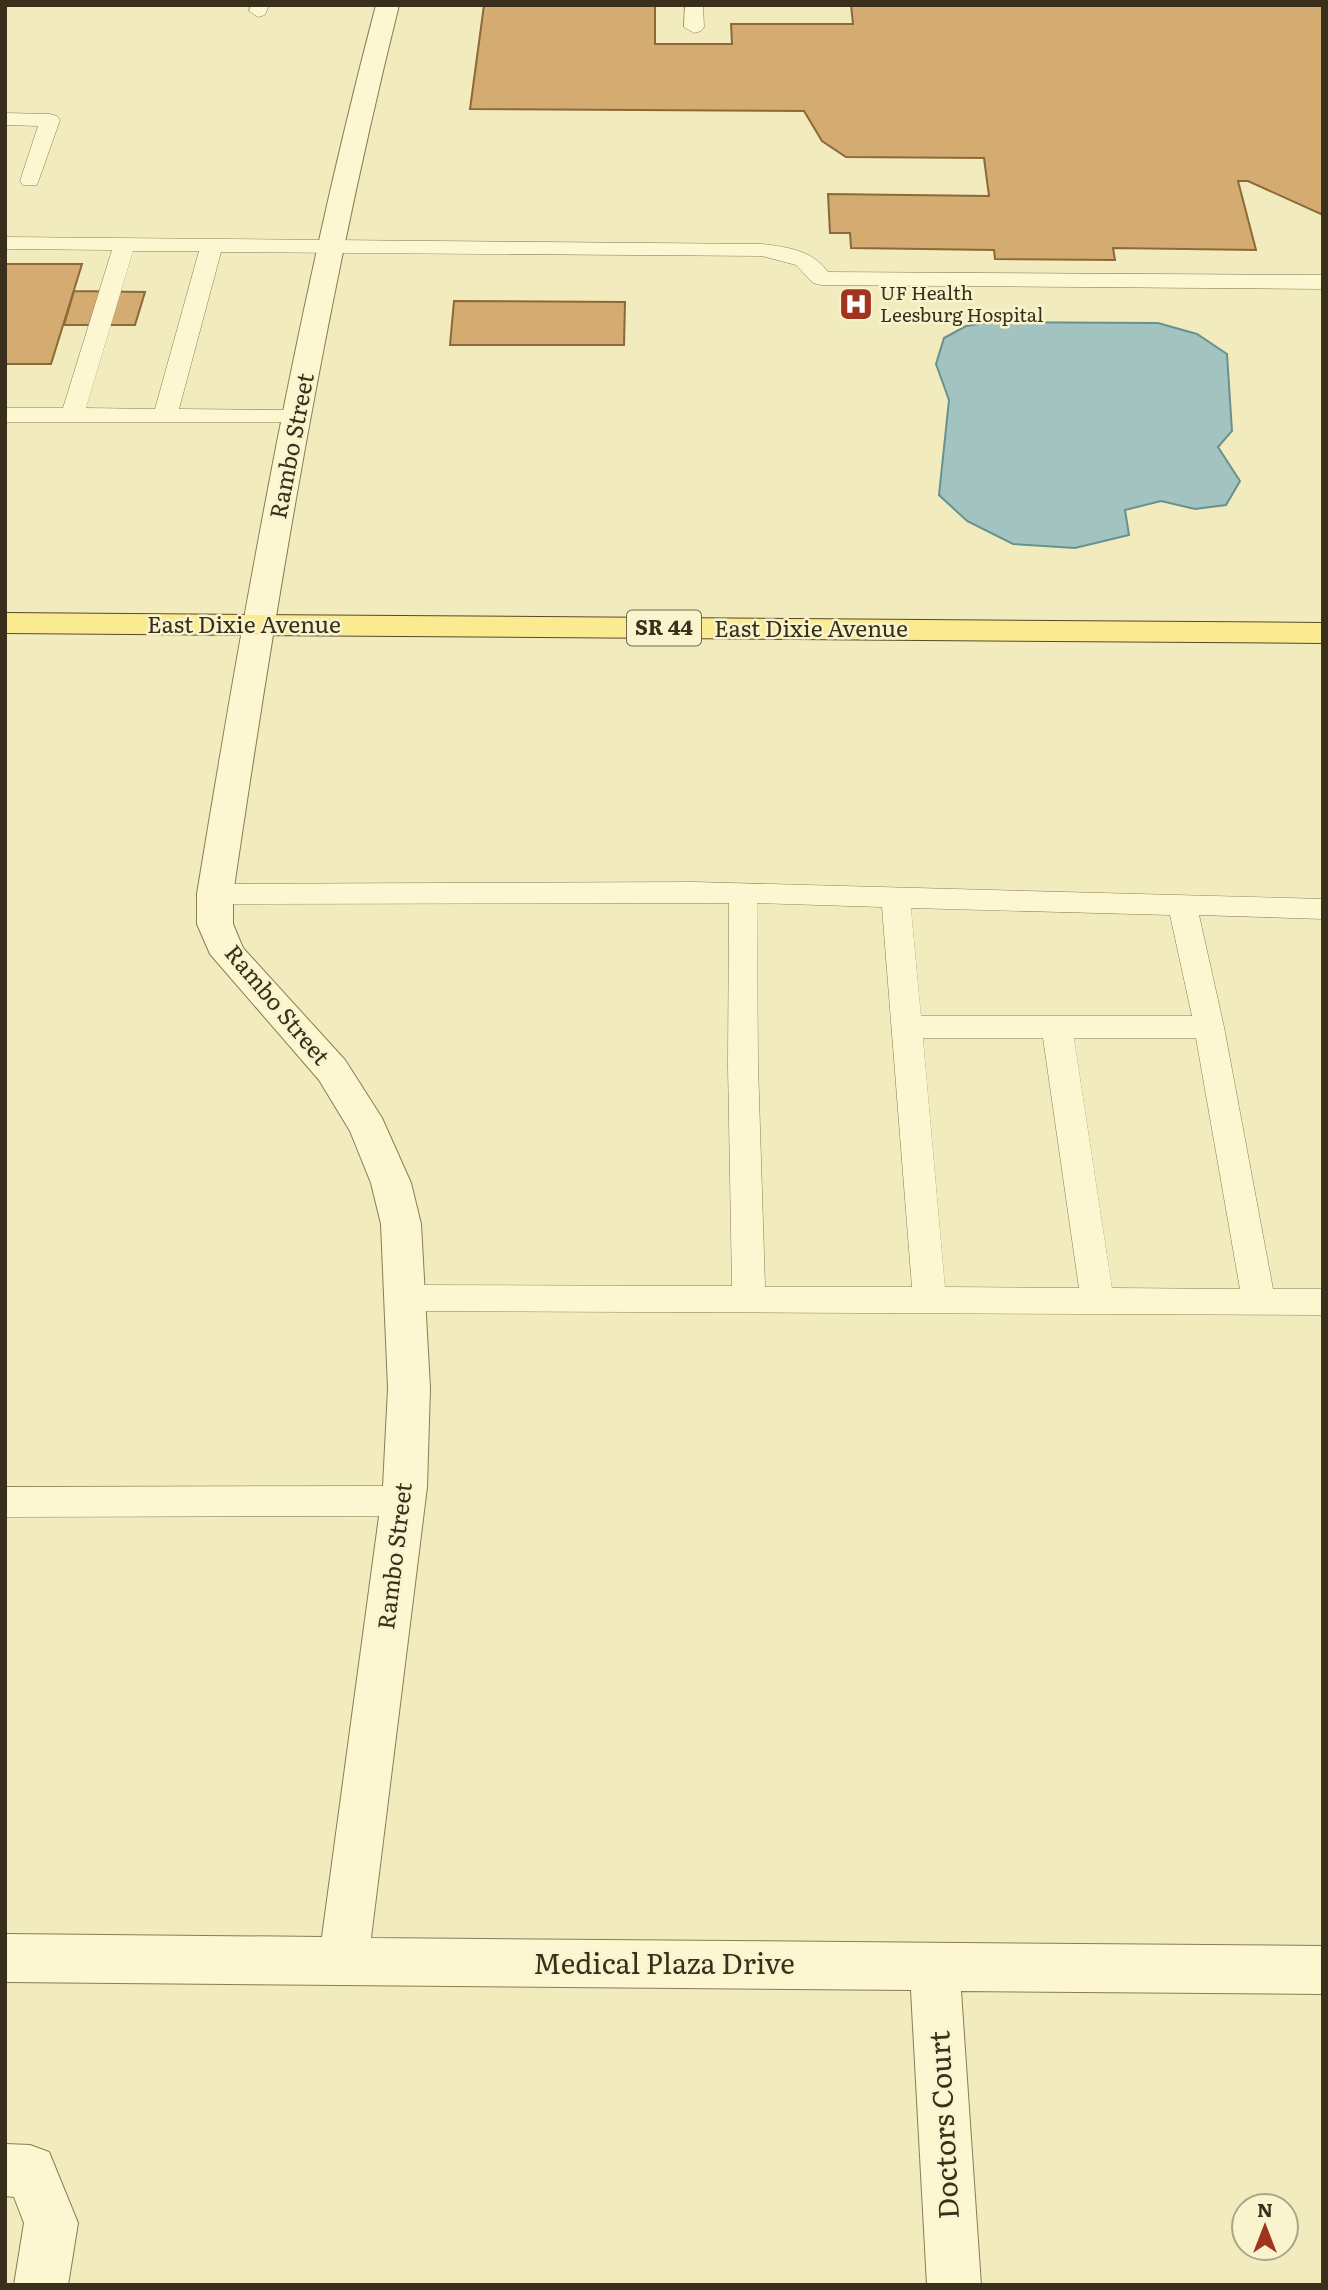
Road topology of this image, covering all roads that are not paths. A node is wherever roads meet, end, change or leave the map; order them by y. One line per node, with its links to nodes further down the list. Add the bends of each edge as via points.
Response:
1 (388, 5): 9 (street, Rambo Street, via 351,148)
2 (694, 5): 3 (lane)
3 (694, 27)
4 (5, 119): 5 (lane, via 50,120)
5 (30, 181)
6 (5, 243): 7 (lane)
7 (124, 245): 8 (lane); 12 (lane)
8 (212, 245): 9 (lane); 13 (lane)
9 (332, 247): 10 (lane, via 762,250 796,257 817,268 821,278); 14 (street, Rambo Street)
10 (1323, 282)
11 (5, 415): 12 (lane)
12 (72, 415): 13 (lane)
13 (165, 416): 14 (lane)
14 (298, 417): 16 (street, Rambo Street)
15 (5, 624): 16 (main road, East Dixie Avenue / SR 44)
16 (257, 625): 17 (main road, East Dixie Avenue / SR 44); 18 (street, Rambo Street)
17 (1323, 633)
18 (215, 894): 19 (lane); 26 (street, Rambo Street, via 215,924 228,954 331,1070 368,1128 391,1183 401,1224)
19 (743, 894): 20 (lane); 27 (lane)
20 (896, 898): 21 (lane); 23 (lane)
21 (1182, 905): 22 (lane); 25 (lane)
22 (1322, 912)
23 (906, 1027): 24 (lane); 28 (lane)
24 (1057, 1027): 25 (lane); 29 (lane)
25 (1209, 1027): 30 (lane)
26 (405, 1298): 27 (lane); 32 (street, Rambo Street, via 409,1388)
27 (749, 1300): 28 (lane)
28 (930, 1300): 29 (lane)
29 (1097, 1301): 30 (lane)
30 (1259, 1302): 31 (lane)
31 (1323, 1302)
32 (403, 1500): 33 (lane); 35 (street, Rambo Street)
33 (5, 1502)
34 (5, 1958): 35 (street, Medical Plaza Drive)
35 (342, 1962): 36 (street, Medical Plaza Drive)
36 (934, 1966): 37 (street, Medical Plaza Drive); 40 (street, Doctors Court)
37 (1323, 1970)
38 (5, 2170): 39 (street, via 30,2171 51,2223)
39 (41, 2285)
40 (954, 2285)

